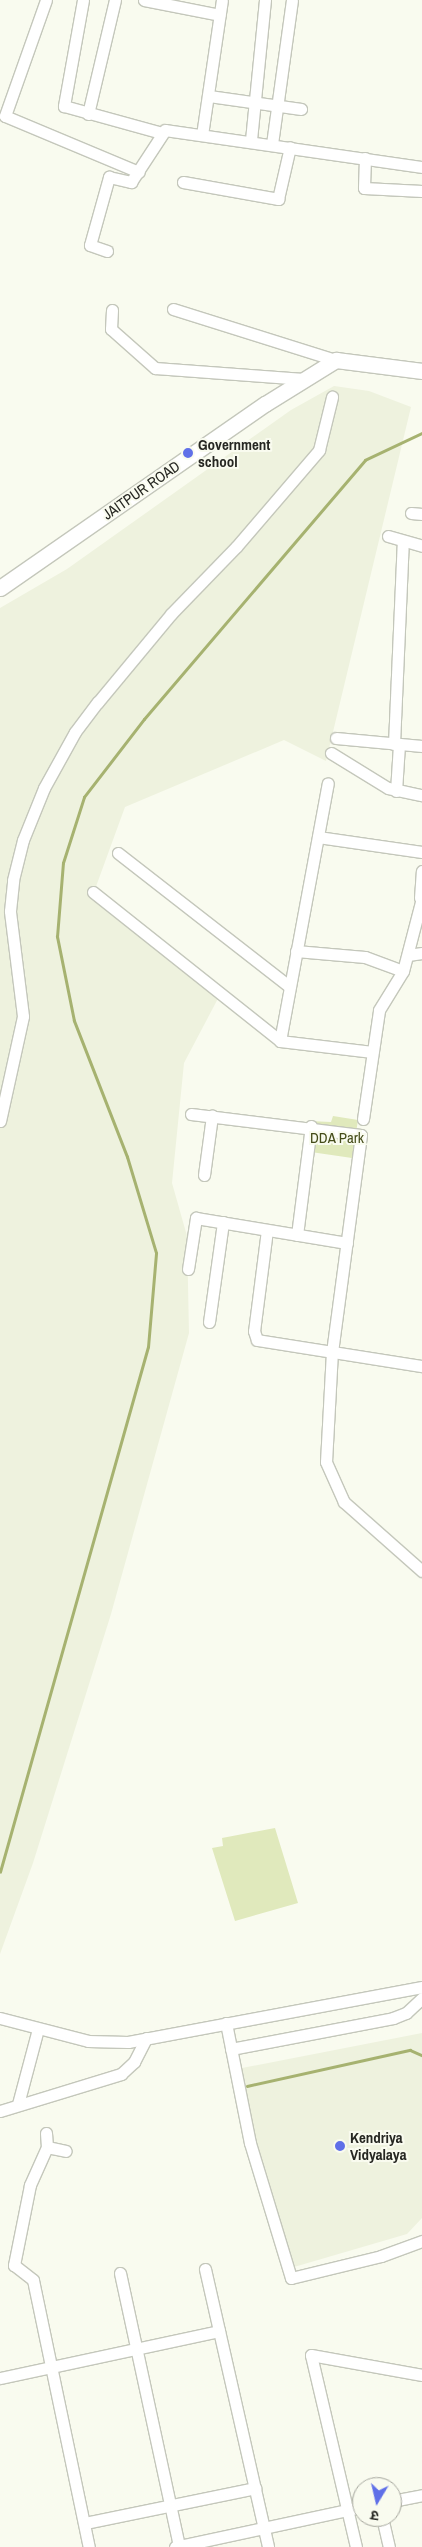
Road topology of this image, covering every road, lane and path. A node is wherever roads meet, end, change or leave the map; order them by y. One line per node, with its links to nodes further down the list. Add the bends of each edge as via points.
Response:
1 (46, 0): 21 (street, via 5,116)
2 (83, 0): 13 (street, via 62,102 68,109)
3 (116, 0): 13 (street)
4 (144, 0): 8 (street)
5 (222, 0): 8 (street)
6 (265, 0): 10 (street, via 254,73)
7 (292, 0): 11 (street)
8 (220, 14): 9 (street)
9 (209, 96): 10 (street); 15 (street)
10 (255, 102): 11 (street); 16 (street)
11 (278, 106): 12 (street); 17 (street)
12 (300, 110)
13 (88, 114): 14 (street)
14 (162, 133): 15 (street); 21 (street)
15 (202, 135): 16 (street)
16 (250, 140): 17 (street)
17 (272, 144): 18 (street)
18 (290, 147): 19 (street); 22 (street, via 278,199)
19 (365, 158): 20 (street); 23 (street, via 364,188)
20 (422, 167)
21 (139, 172): 24 (street, via 132,182 109,177 90,245)
22 (183, 182)
23 (422, 191)
24 (107, 251)
25 (173, 309): 27 (street)
26 (112, 310): 29 (street, via 111,329 155,368)
27 (336, 360): 28 (street); 29 (street, JAITPUR ROAD)
28 (422, 370)
29 (304, 379): 35 (street, JAITPUR ROAD)
30 (422, 380): 36 (street, JAITPUR ROAD, via 355,365 331,371)
31 (332, 397): 60 (street, via 319,450 236,547 171,614 98,702 75,732 44,788 23,840 13,880 10,911 23,1016)
32 (388, 536): 33 (street)
33 (403, 541): 34 (street); 38 (street)
34 (422, 546)
35 (0, 588)
36 (0, 594)
37 (336, 738): 38 (street)
38 (397, 744): 39 (street); 42 (street)
39 (422, 746)
40 (331, 753): 42 (street)
41 (328, 783): 44 (street)
42 (396, 791): 43 (street)
43 (422, 795)
44 (318, 837): 45 (street); 50 (street)
45 (422, 852)
46 (118, 854): 54 (street)
47 (422, 871): 49 (street)
48 (93, 892): 55 (street)
49 (421, 898): 52 (street)
50 (296, 951): 53 (street, via 365,957); 54 (street)
51 (422, 953): 52 (street)
52 (408, 955): 53 (street)
53 (403, 971): 56 (street, via 378,1010)
54 (289, 986): 55 (street)
55 (280, 1041): 56 (street)
56 (372, 1052): 59 (street)
57 (191, 1114): 58 (street)
58 (212, 1116): 61 (street); 62 (street)
59 (363, 1119)
60 (0, 1121)
61 (311, 1126): 65 (street); 66 (street, via 361,1134)
62 (204, 1175)
63 (223, 1222): 64 (street); 67 (street, via 194,1220); 68 (street)
64 (267, 1230): 65 (street); 69 (street, via 255,1336 263,1342)
65 (297, 1235): 66 (street)
66 (346, 1243): 69 (street)
67 (188, 1269)
68 (209, 1322)
69 (332, 1351): 70 (street); 71 (street, via 326,1448 336,1488 355,1514)
70 (422, 1366)
71 (422, 1571)
72 (422, 1987): 75 (street)
73 (422, 1998): 78 (street, via 406,2014 393,2018)
74 (0, 2018): 76 (street)
75 (226, 2024): 77 (street); 78 (street)
76 (38, 2029): 77 (street, via 88,2041); 79 (street)
77 (146, 2038): 79 (street, via 134,2062 122,2074)
78 (231, 2049): 84 (street, via 250,2143 291,2278 381,2256)
79 (18, 2104): 80 (street)
80 (0, 2111)
81 (46, 2133): 82 (street)
82 (47, 2147): 83 (street); 89 (street, via 30,2185 14,2265 33,2280)
83 (66, 2151)
84 (422, 2241)
85 (204, 2269): 87 (street)
86 (120, 2273): 88 (street)
87 (219, 2331): 88 (street); 92 (street)
88 (136, 2349): 89 (street); 95 (street)
89 (51, 2367): 91 (street); 98 (street)
90 (422, 2375): 97 (street, via 312,2355)
91 (0, 2378)
92 (255, 2488): 95 (street); 100 (street)
93 (422, 2498): 94 (street)
94 (402, 2500)
95 (170, 2507): 98 (street); 102 (street)
96 (352, 2509): 97 (street)
97 (348, 2510): 100 (street); 104 (street)
98 (85, 2523): 101 (street)
99 (384, 2527): 105 (street)
100 (264, 2529): 102 (street); 103 (street)
101 (89, 2547)
102 (177, 2547)
103 (268, 2547)
104 (356, 2547)
105 (389, 2547)

